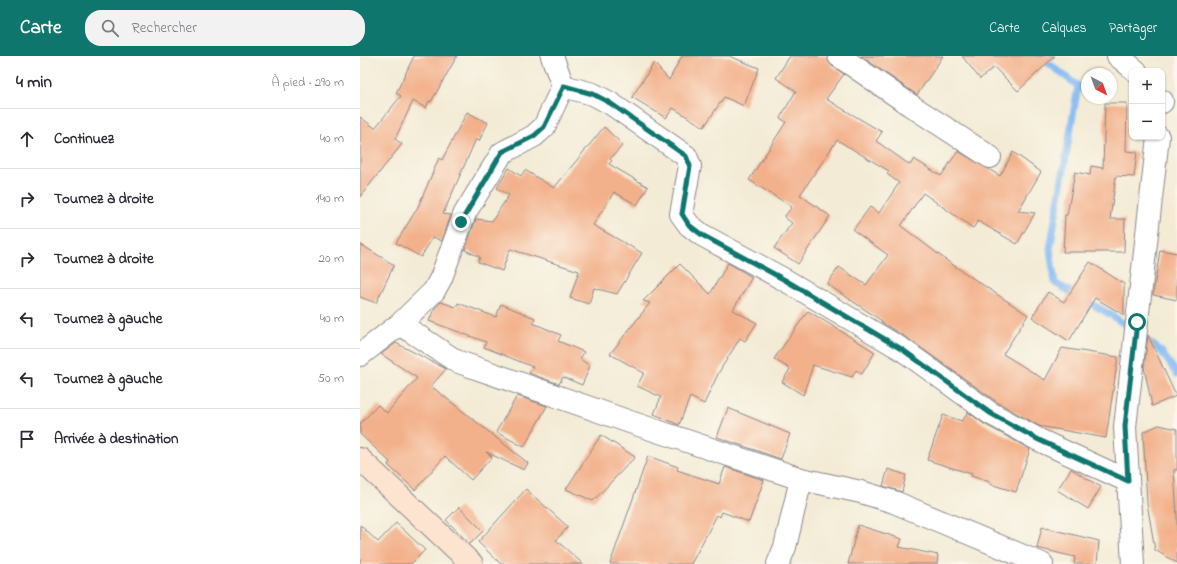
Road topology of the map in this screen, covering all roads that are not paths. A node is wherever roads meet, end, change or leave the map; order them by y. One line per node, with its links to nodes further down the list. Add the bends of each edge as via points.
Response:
1 (552, 56): 5 (street)
2 (838, 56): 7 (street)
3 (1118, 56): 4 (street)
4 (1132, 68)
5 (564, 86): 8 (street, via 544,127 534,136 502,152 465,213 434,291); 12 (street, via 593,94 610,103 686,156 690,166 682,214 689,225 702,235 785,280 903,350 990,413 1039,440)
6 (1158, 140): 12 (street, via 1125,426)
7 (990, 157)
8 (400, 324): 9 (street); 11 (street, via 456,361)
9 (364, 345)
10 (360, 459): 13 (street)
11 (801, 479): 14 (street, via 785,547); 15 (street, via 894,502)
12 (1128, 481): 16 (street)
13 (472, 564)
14 (778, 564)
15 (1042, 564)
16 (1132, 564)

